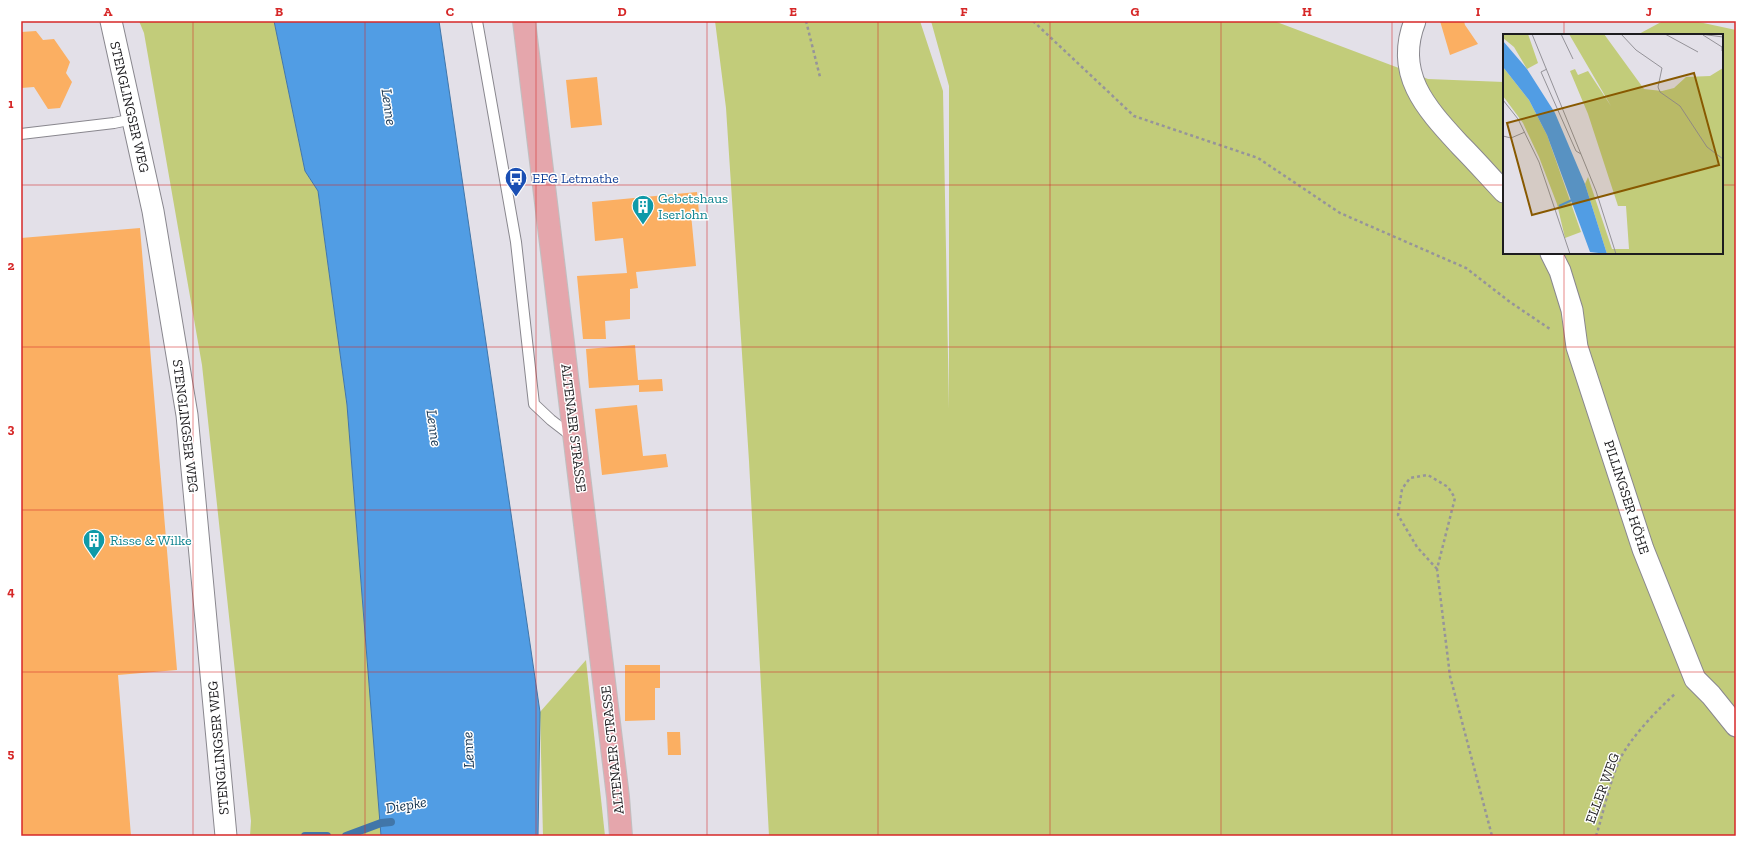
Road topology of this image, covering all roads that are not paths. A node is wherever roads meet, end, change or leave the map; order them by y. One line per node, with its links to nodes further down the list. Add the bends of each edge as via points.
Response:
1 (111, 21): 5 (street, STENGLINGSER WEG)
2 (477, 21): 9 (lane, via 516,242 534,404)
3 (524, 21): 9 (main road, ALTENAER STRASSE)
4 (1415, 21): 7 (street, via 1409,36 1408,58 1413,80 1422,100)
5 (132, 119): 6 (lane); 11 (street, STENGLINGSER WEG, via 153,211 187,415)
6 (21, 134)
7 (1503, 191)
8 (1552, 254): 10 (street, PILLINGSER HÖHE, via 1560,271 1572,310 1577,347 1643,549 1695,679)
9 (576, 439): 12 (main road, ALTENAER STRASSE)
10 (1736, 726)
11 (226, 836)
12 (621, 836)

